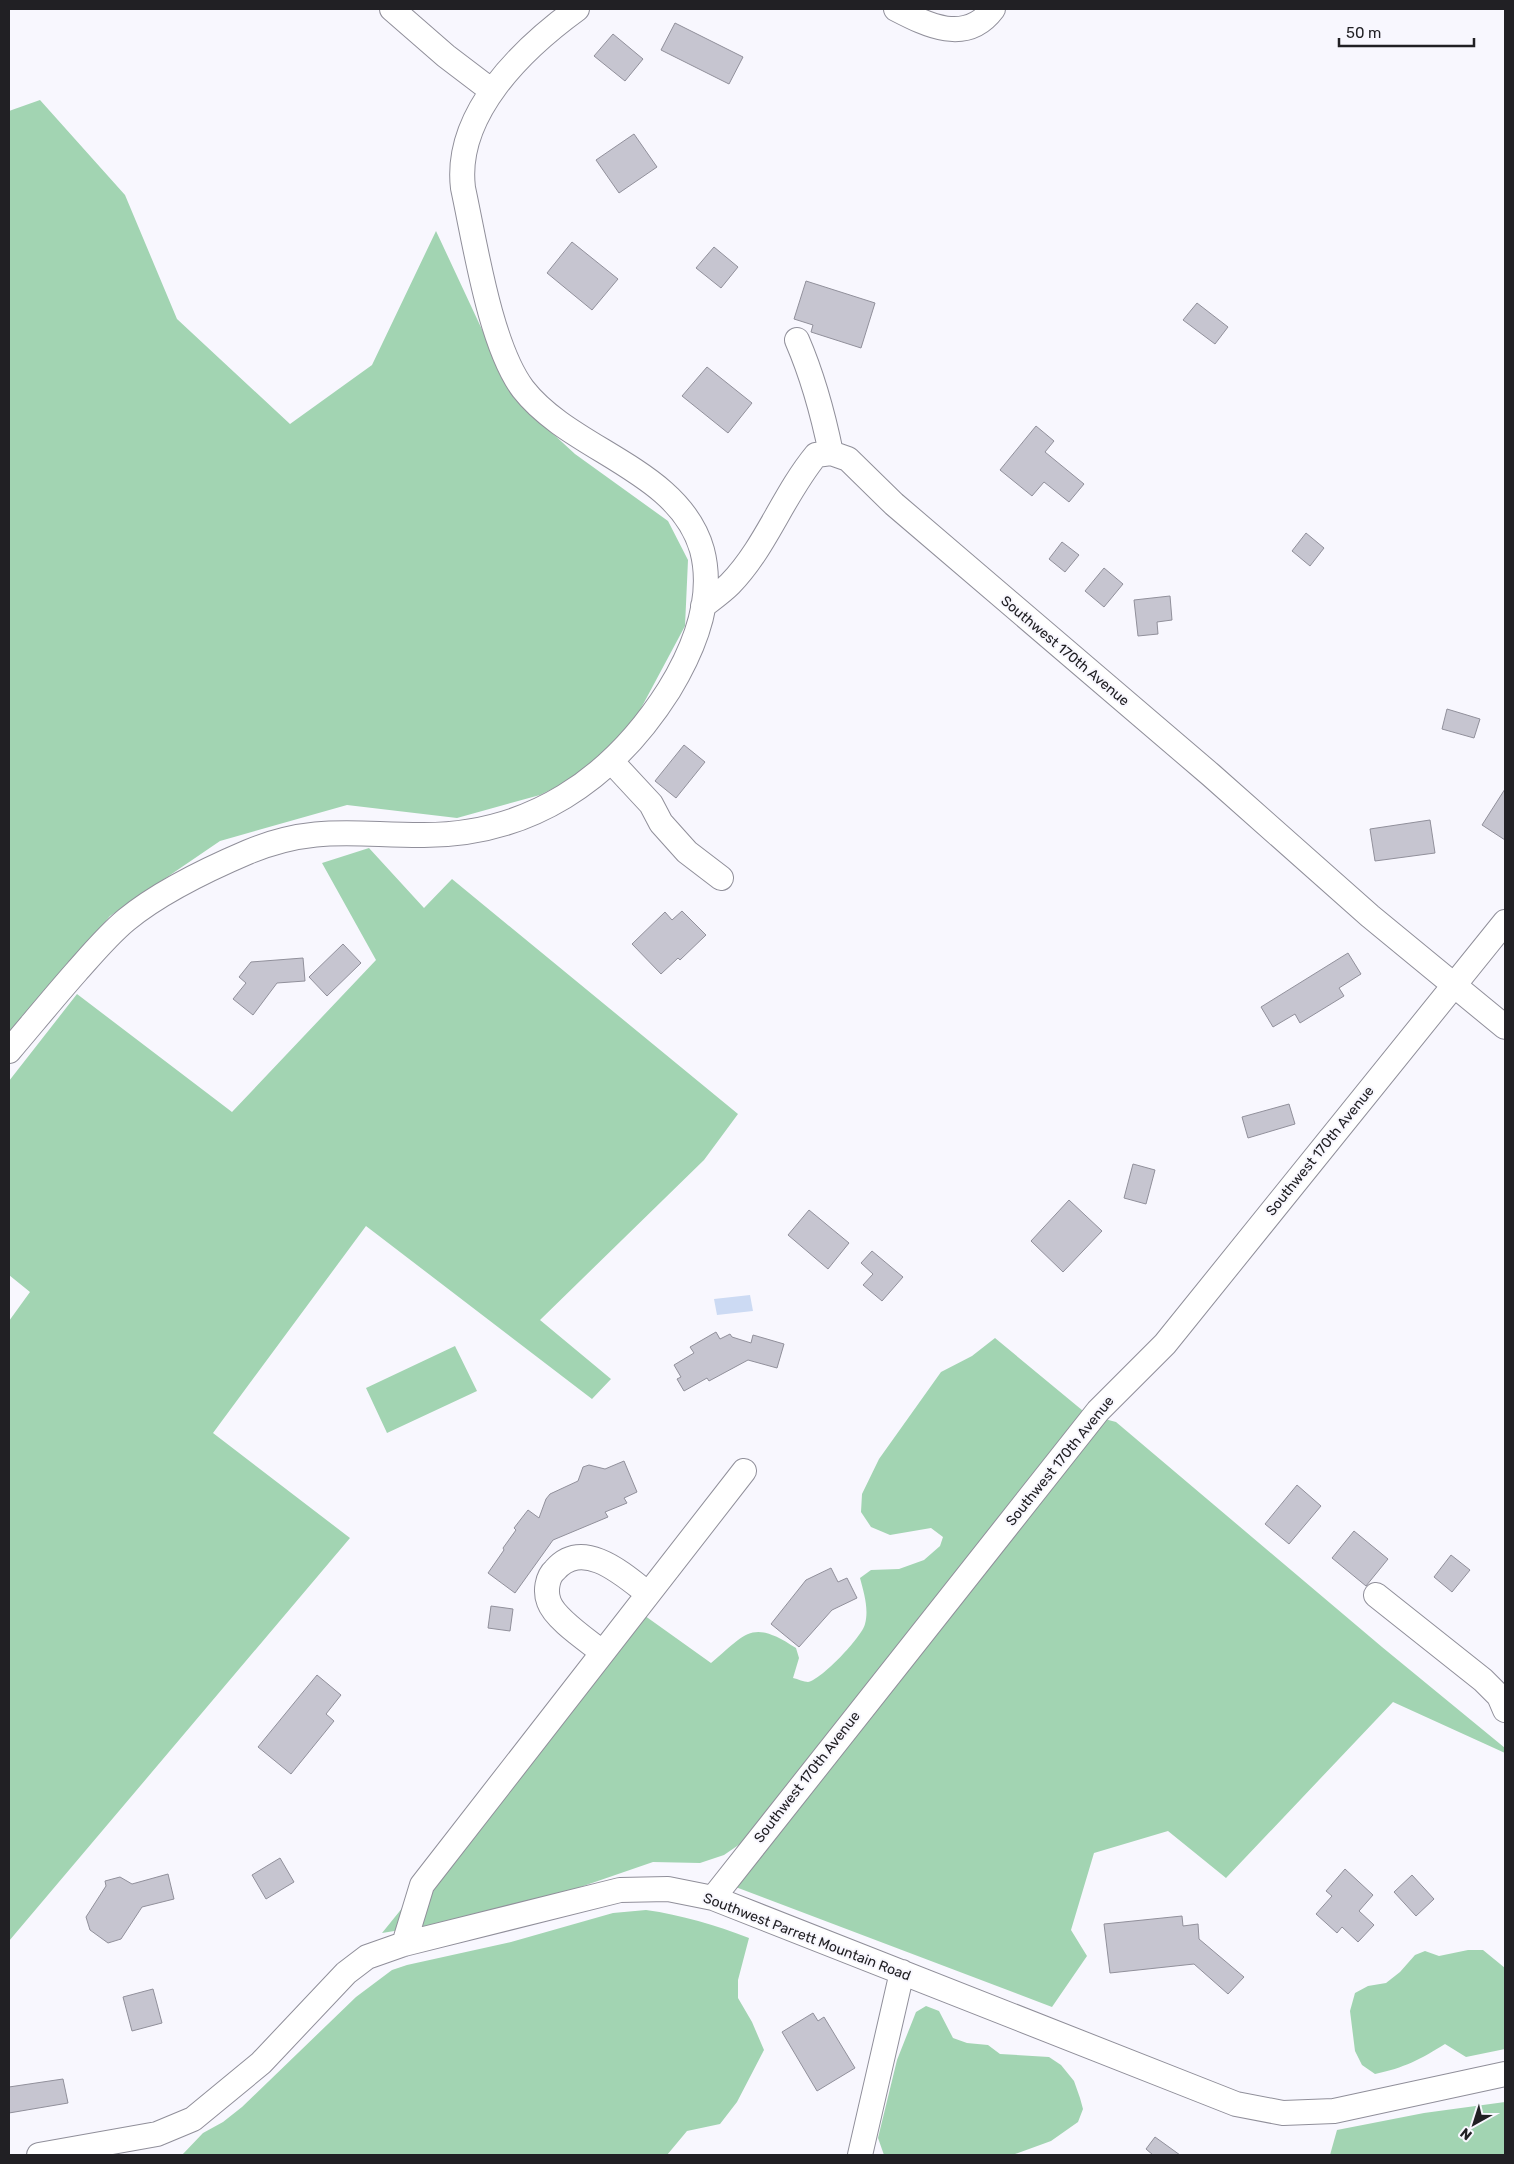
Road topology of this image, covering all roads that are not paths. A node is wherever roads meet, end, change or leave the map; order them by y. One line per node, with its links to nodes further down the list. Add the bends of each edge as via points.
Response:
1 (392, 9): 5 (street)
2 (576, 9): 5 (street, via 529,50)
3 (896, 9): 4 (street, via 932,26 958,29 980,21)
4 (993, 9)
5 (492, 91): 8 (street, via 468,135 462,177 486,289 507,359 516,379 538,404 566,427 652,484 689,520 703,554)
6 (798, 340): 7 (street, via 824,416)
7 (831, 453): 8 (street, via 816,455 757,548 730,584); 12 (street, Southwest 170th Avenue, via 848,460 894,504)
8 (703, 606): 9 (street, via 698,631 683,665 648,720)
9 (612, 762): 10 (street, via 651,804 661,823 687,852); 14 (street, via 560,800 528,816 493,827 448,835 309,834 276,842 224,863 146,905 123,923 99,946)
10 (721, 878)
11 (1505, 922): 12 (street, Southwest 170th Avenue)
12 (1454, 985): 13 (street); 20 (street, Southwest 170th Avenue, via 1166,1344 1098,1411)
13 (1505, 1027)
14 (9, 1051)
15 (744, 1470): 16 (street)
16 (647, 1594): 18 (street); 18 (street, via 606,1563 584,1557 562,1561 552,1572 547,1586 549,1602 556,1614)
17 (1376, 1596): 19 (street, via 1483,1680 1499,1696)
18 (602, 1652): 21 (street, via 422,1885)
19 (1505, 1710)
20 (713, 1898): 21 (street, Southwest Parrett Mountain Road, via 668,1889 620,1890); 22 (street, Southwest Parrett Mountain Road)
21 (404, 1944): 24 (street, Southwest Parrett Mountain Road, via 367,1957 346,1973 261,2063 193,2119 157,2134)
22 (902, 1972): 23 (street, Southwest Parrett Mountain Road, via 1236,2104 1283,2114 1334,2111); 25 (street)
23 (1505, 2074)
24 (39, 2155)
25 (860, 2155)

